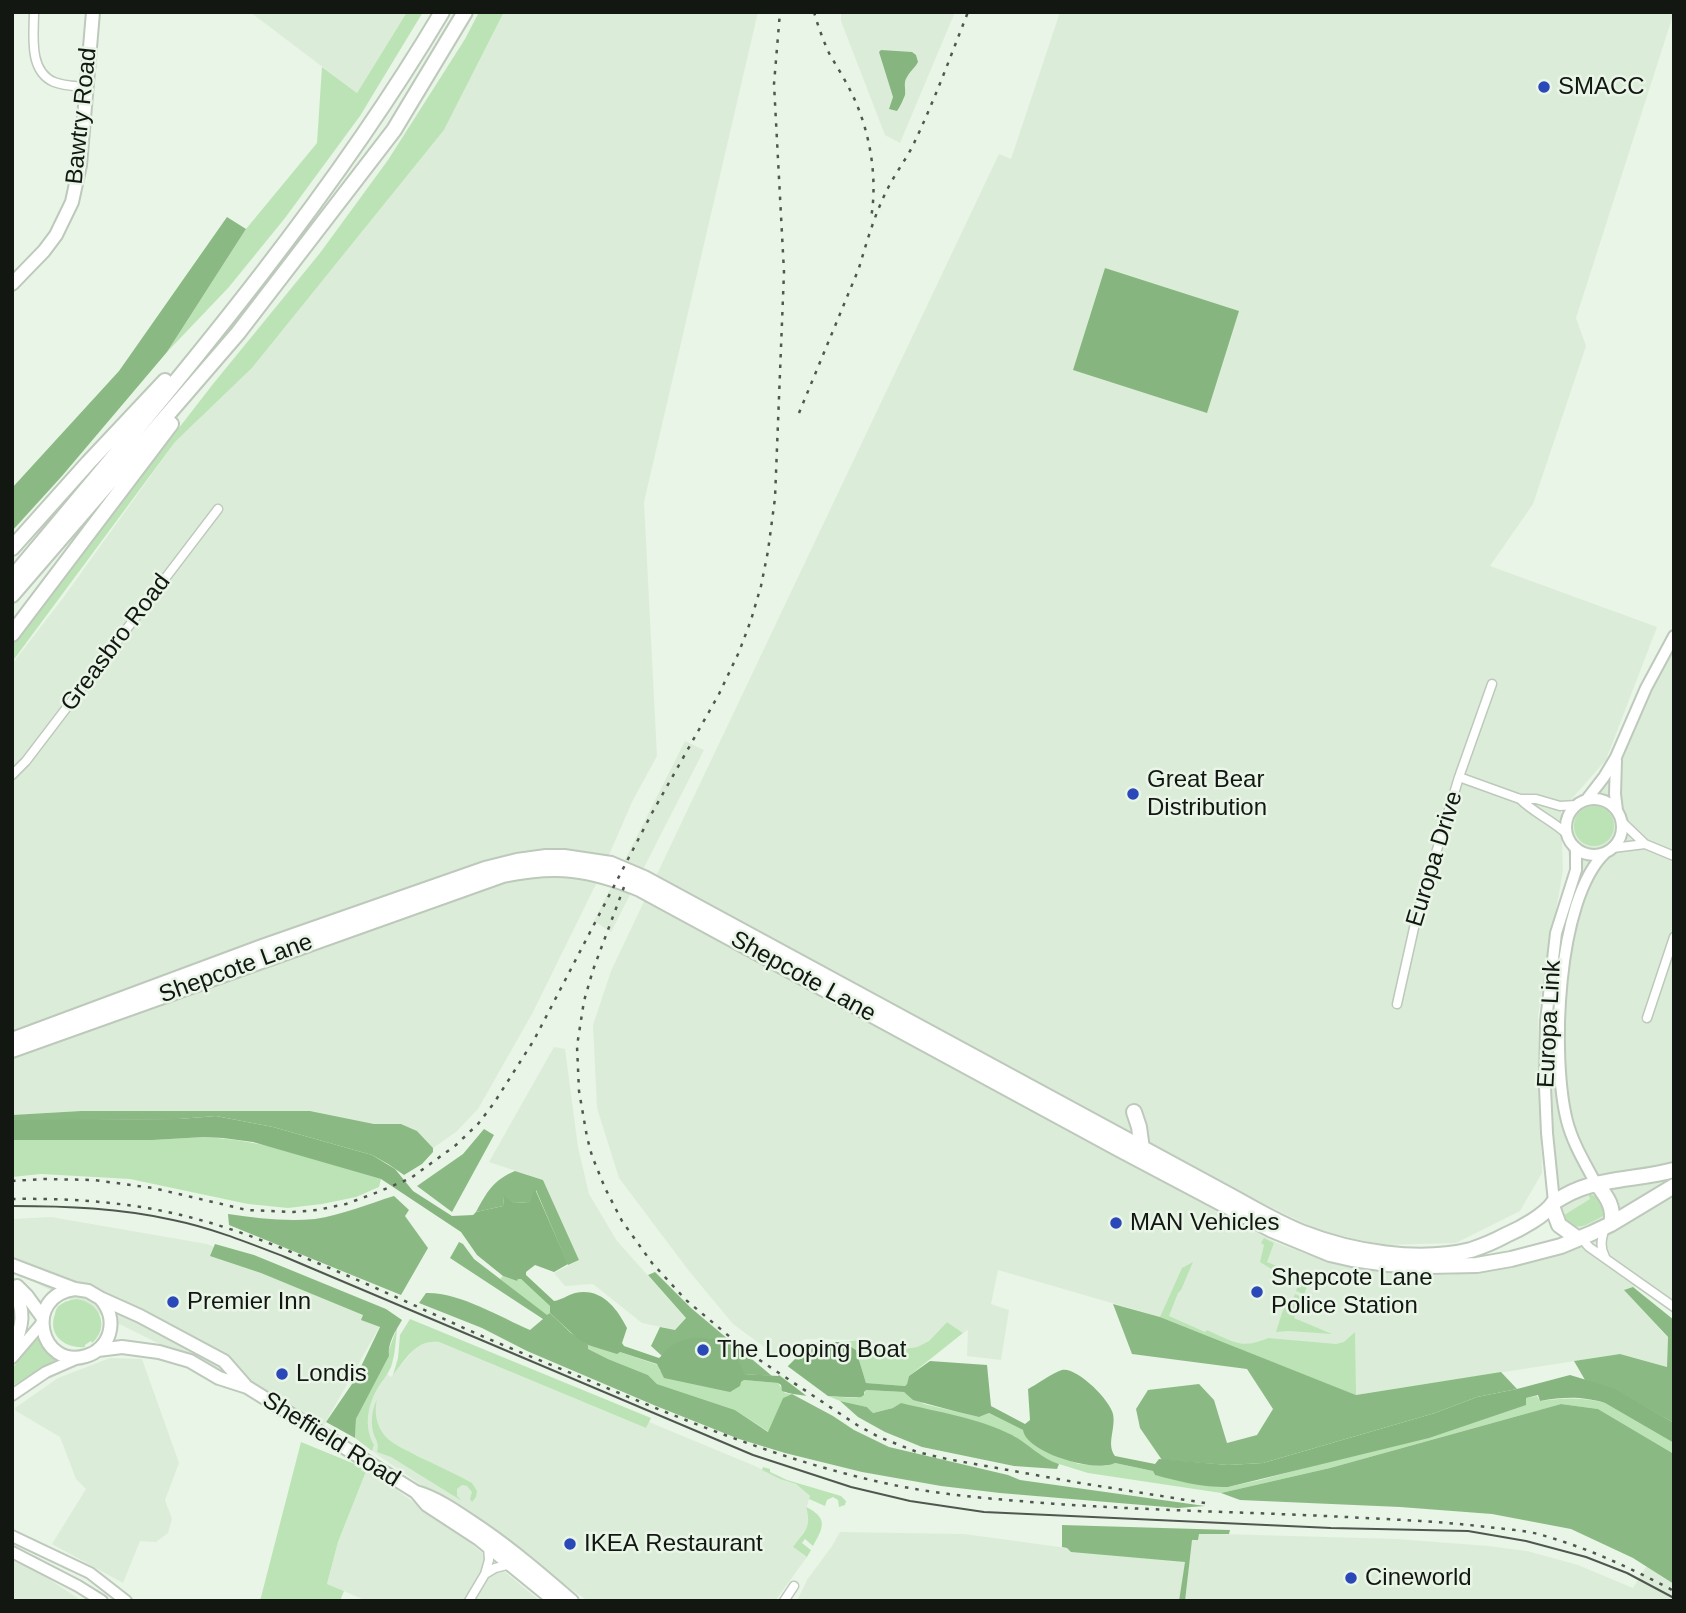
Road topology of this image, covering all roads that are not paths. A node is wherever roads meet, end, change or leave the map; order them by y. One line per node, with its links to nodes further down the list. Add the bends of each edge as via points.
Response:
1 (34, 12): 5 (street, via 36,62 45,77 62,85)
2 (93, 12): 5 (main road, Bawtry Road)
3 (442, 12): 7 (highway, via 347,160)
4 (466, 12): 8 (highway, via 394,130)
5 (86, 87): 6 (main road, Bawtry Road, via 72,202 56,235)
6 (12, 284)
7 (235, 306): 10 (highway); 11 (highway)
8 (226, 346): 12 (highway); 13 (highway)
9 (218, 509): 17 (street, Greasbro Road)
10 (12, 548)
11 (12, 578)
12 (12, 596)
13 (12, 634)
14 (1674, 636): 16 (street)
15 (1492, 684): 18 (street)
16 (1616, 757): 20 (street); 21 (street)
17 (12, 775)
18 (1459, 778): 19 (street, Europa Drive); 29 (street, Europa Drive, via 1416,919)
19 (1520, 799): 20 (street, Europa Drive, via 1560,806); 23 (street, Europa Drive)
20 (1581, 802): 21 (street, via 1603,800); 23 (street, via 1567,818)
21 (1617, 810): 22 (street)
22 (1622, 822): 24 (street); 26 (street, via 1621,836)
23 (1567, 834): 25 (street)
24 (1645, 845): 26 (street); 27 (street)
25 (1576, 848): 26 (street, via 1590,855); 39 (street, Europa Link, via 1576,870 1554,944 1546,1021 1545,1087)
26 (1609, 850): 37 (street, Europa Link, via 1587,879 1571,926 1562,970 1559,1036 1566,1119)
27 (1674, 856)
28 (1674, 937): 30 (street)
29 (1397, 1004)
30 (1647, 1018)
31 (12, 1040): 34 (highway, Shepcote Lane, via 485,869 517,860 574,858 611,864 644,878)
32 (12, 1050): 34 (highway, Shepcote Lane, via 503,875 564,868 611,877 640,889)
33 (1134, 1112): 35 (highway)
34 (1117, 1142): 35 (highway, Shepcote Lane); 45 (highway, Shepcote Lane, via 1272,1230 1329,1254 1388,1264)
35 (1142, 1149): 45 (highway, Shepcote Lane, via 1300,1231 1367,1251)
36 (1674, 1170): 37 (highway, Shepcote Lane)
37 (1596, 1184): 39 (highway, Shepcote Lane); 40 (highway, via 1610,1202)
38 (1674, 1186): 40 (highway, Shepcote Lane)
39 (1553, 1204): 41 (highway, Shepcote Lane); 42 (highway, via 1559,1226)
40 (1608, 1226): 42 (highway, Shepcote Lane); 43 (street, via 1601,1243)
41 (1516, 1230): 44 (highway); 45 (highway, Shepcote Lane, via 1473,1249)
42 (1579, 1238): 43 (street); 44 (highway, Shepcote Lane)
43 (1605, 1257): 50 (street)
44 (1511, 1259): 45 (highway, Shepcote Lane, via 1477,1265)
45 (1429, 1260)
46 (12, 1265): 48 (main road)
47 (12, 1285): 51 (main road, via 27,1296); 53 (main road, via 22,1320)
48 (75, 1289): 49 (main road); 51 (main road, via 52,1299)
49 (100, 1298): 52 (main road, via 111,1324); 55 (main road, via 224,1361)
50 (1674, 1307)
51 (42, 1321): 53 (street); 54 (main road, via 52,1347)
52 (98, 1350): 54 (main road); 55 (main road, via 122,1347 159,1352)
53 (12, 1356)
54 (78, 1358): 56 (street)
55 (247, 1387): 57 (main road, Sheffield Road)
56 (12, 1395)
57 (415, 1492): 59 (main road, Sheffield Road); 72 (main road, Sheffield Road, via 430,1496 497,1539)
58 (12, 1536): 60 (street)
59 (488, 1546): 62 (main road, Sheffield Road); 63 (street)
60 (43, 1551): 64 (street); 65 (street)
61 (12, 1552): 65 (street)
62 (511, 1564): 63 (street); 71 (main road, Sheffield Road)
63 (485, 1574): 70 (street)
64 (96, 1577): 66 (street); 68 (street)
65 (69, 1581): 68 (street)
66 (106, 1585): 68 (street); 69 (street)
67 (794, 1586): 73 (street)
68 (97, 1597)
69 (126, 1601)
70 (469, 1601)
71 (555, 1601)
72 (572, 1601)
73 (785, 1601)

